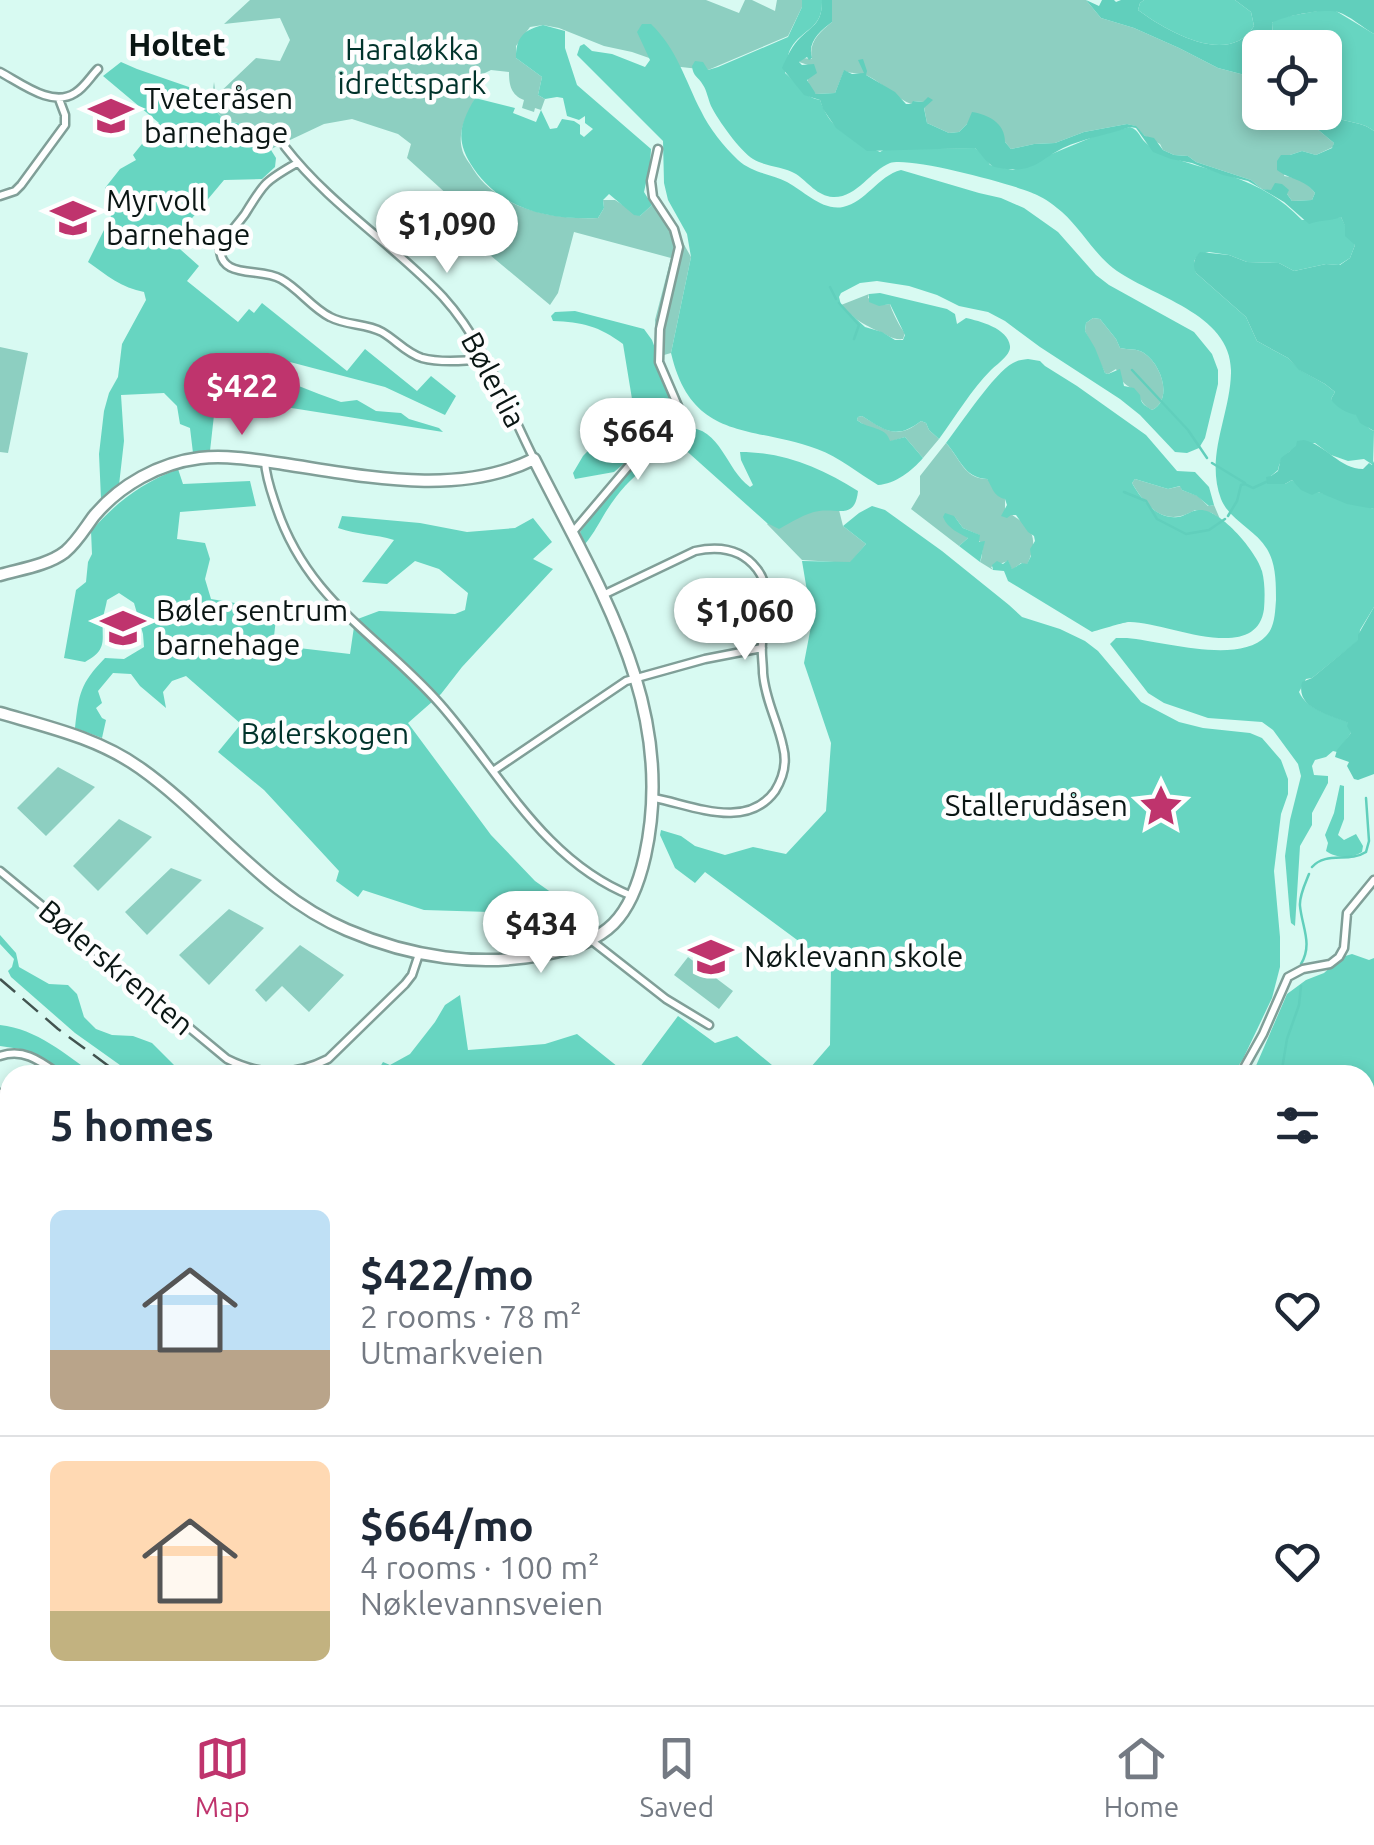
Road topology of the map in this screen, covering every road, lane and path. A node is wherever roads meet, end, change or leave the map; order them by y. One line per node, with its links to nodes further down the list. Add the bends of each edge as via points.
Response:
1 (98, 69): 3 (street, via 76,93)
2 (0, 72): 3 (street)
3 (59, 99): 7 (street, via 66,121 60,134 22,185)
4 (285, 147): 6 (street, Bølerlia)
5 (658, 149): 11 (street, via 651,188 679,247 658,348 682,423 633,461)
6 (298, 163): 8 (street, Bølerlia, via 440,294); 8 (street, via 256,194 220,247 224,265 281,279 333,319 376,329 422,358)
7 (0, 196)
8 (484, 359): 9 (street, Bølerlia)
9 (534, 459): 10 (street, via 508,470 430,480); 11 (street, Bølerlia)
10 (266, 462): 12 (street, via 205,458 154,471 114,496 60,555); 17 (street, via 278,514 319,585 437,700)
11 (572, 534): 13 (street, Bølerlia)
12 (0, 575)
13 (602, 596): 14 (street, via 695,551 732,550 754,566 766,588); 15 (street, Bølerlia)
14 (762, 648): 15 (street); 18 (street, via 784,754 782,778 771,796 734,814)
15 (636, 677): 17 (street); 18 (street, Bølerlia, via 651,740)
16 (0, 713): 23 (street, via 80,737 134,764 285,894 347,930)
17 (493, 770): 21 (street, via 552,844)
18 (654, 798): 21 (street, Bølerlia)
19 (0, 871): 27 (street, Bølerskrenten)
20 (1374, 880): 29 (street, via 1346,913 1339,957 1285,981)
21 (632, 896): 22 (street, Bølerlia, via 616,922)
22 (592, 941): 23 (street, via 503,960); 24 (street)
23 (419, 954): 28 (street, Bølerskrenten, via 405,984)
24 (708, 1025)
25 (0, 1056): 26 (street, via 20,1052)
26 (45, 1065)
27 (239, 1065)
28 (317, 1065)
29 (1246, 1065)

